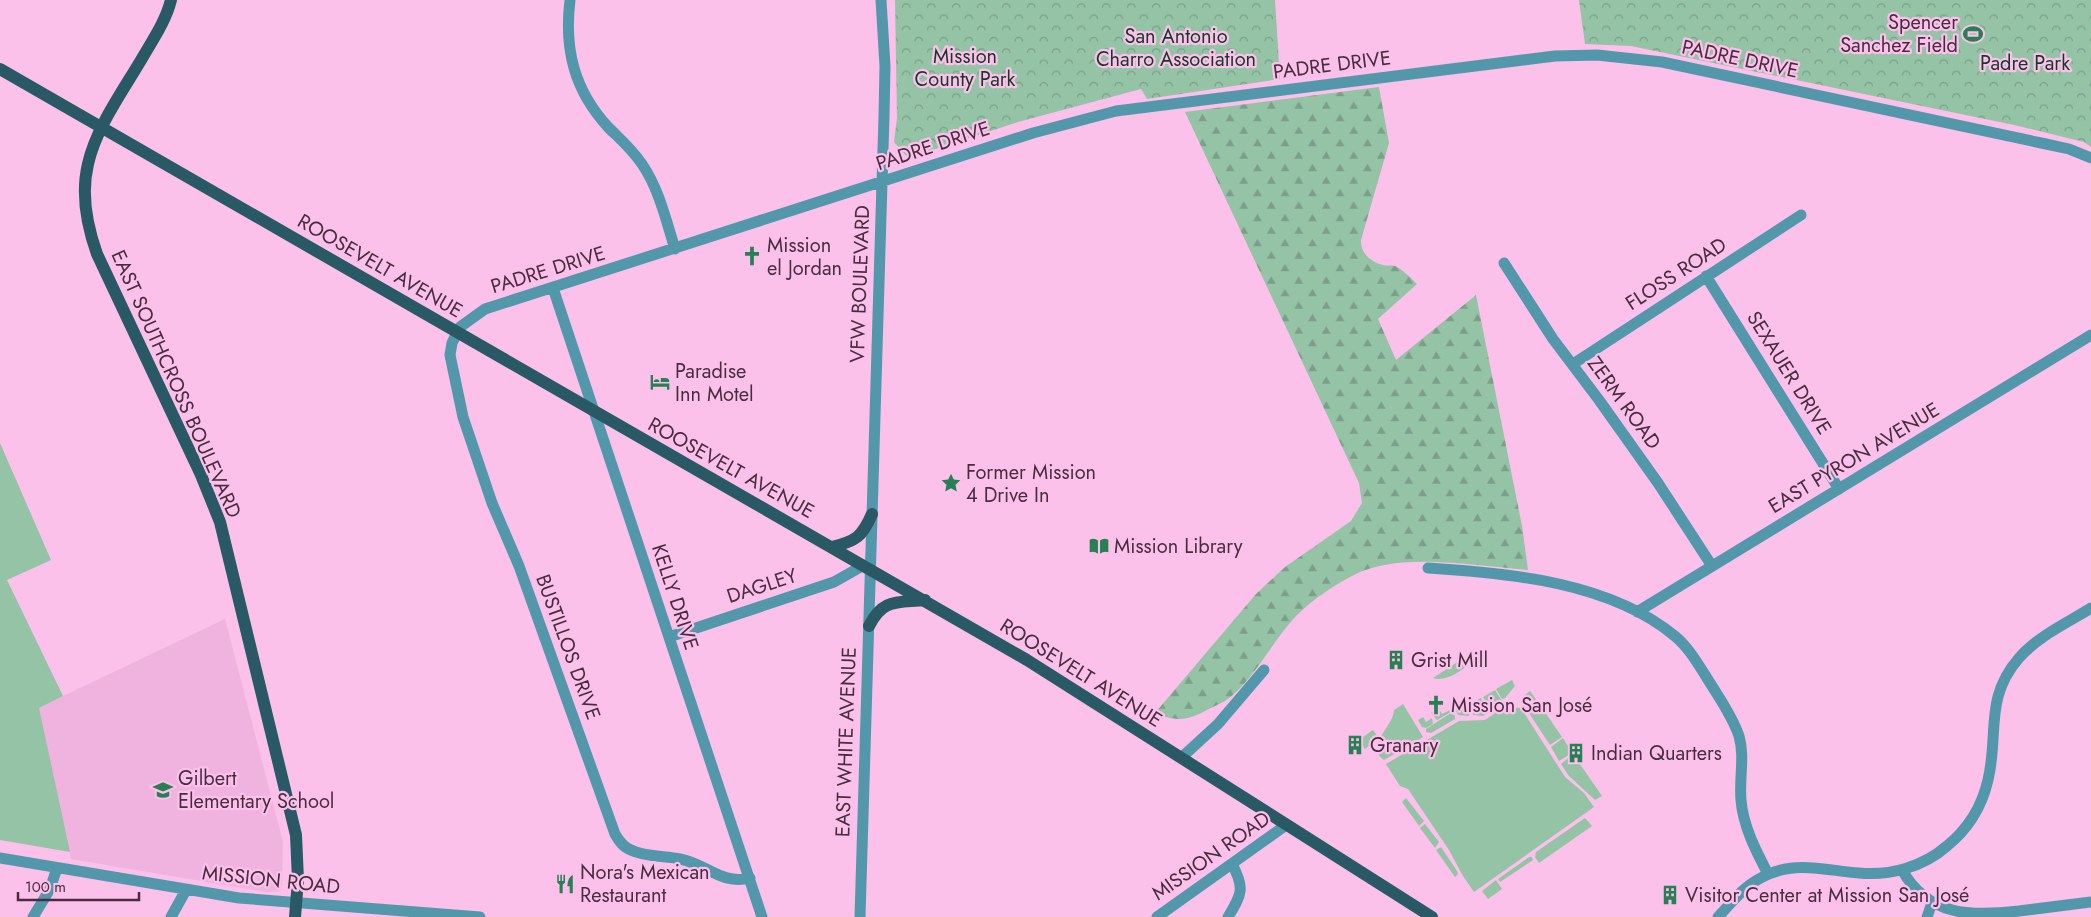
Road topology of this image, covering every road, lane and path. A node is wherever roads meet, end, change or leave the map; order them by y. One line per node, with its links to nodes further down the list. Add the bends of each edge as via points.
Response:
1 (171, 0): 5 (main road, EAST SOUTHCROSS BOULEVARD, via 156,34)
2 (570, 0): 9 (street, via 567,33 579,85 595,111 643,165 657,193)
3 (880, 0): 7 (street, VFW BOULEVARD, via 885,66)
4 (0, 69): 5 (main road, ROOSEVELT AVENUE)
5 (103, 126): 13 (main road, ROOSEVELT AVENUE); 40 (main road, EAST SOUTHCROSS BOULEVARD, via 88,163 86,177 90,236 220,522 296,835)
6 (2091, 158): 7 (street, PADRE DRIVE, via 2069,149 1662,62 1580,55 1116,111 1033,133)
7 (882, 182): 9 (street, PADRE DRIVE); 18 (street, VFW BOULEVARD)
8 (1801, 216): 11 (street, FLOSS ROAD)
9 (675, 249): 12 (street, PADRE DRIVE)
10 (1504, 263): 15 (street, ZERM ROAD)
11 (1706, 276): 15 (street, FLOSS ROAD); 17 (street, SEXAUER DRIVE)
12 (553, 288): 13 (street, PADRE DRIVE, via 484,309); 16 (street, KELLY DRIVE)
13 (456, 332): 16 (main road, ROOSEVELT AVENUE); 36 (street, BUSTILLOS DRIVE, via 450,355 463,417 619,842 633,851 693,862 728,880)
14 (2091, 334): 17 (street, EAST PYRON AVENUE)
15 (1572, 364): 20 (street, ZERM ROAD, via 1658,483)
16 (595, 412): 19 (main road, ROOSEVELT AVENUE); 27 (street, KELLY DRIVE)
17 (1839, 489): 20 (street, EAST PYRON AVENUE)
18 (872, 514): 19 (main road, via 862,534); 21 (street, VFW BOULEVARD)
19 (832, 546): 21 (main road, ROOSEVELT AVENUE)
20 (1712, 566): 25 (street, EAST PYRON AVENUE)
21 (867, 567): 23 (main road, ROOSEVELT AVENUE); 26 (street, EAST WHITE AVENUE); 27 (street, DAGLEY, via 834,582)
22 (1428, 568): 25 (street, via 1558,583)
23 (925, 600): 26 (main road, via 888,604 875,614); 29 (main road, ROOSEVELT AVENUE)
24 (2091, 608): 34 (street, via 2033,645 2014,664 1996,700 1989,778 1976,813 1946,848 1926,861)
25 (1636, 612): 35 (street, via 1686,647 1732,720 1741,746 1744,818)
26 (869, 626): 47 (street, EAST WHITE AVENUE)
27 (669, 636): 36 (street, KELLY DRIVE)
28 (1264, 670): 29 (street, via 1218,724)
29 (1181, 758): 30 (main road, ROOSEVELT AVENUE)
30 (1286, 825): 32 (street, MISSION ROAD); 41 (main road, ROOSEVELT AVENUE)
31 (0, 858): 33 (street, MISSION ROAD)
32 (1232, 864): 48 (street, MISSION ROAD); 49 (street, via 1240,879 1240,891)
33 (57, 868): 37 (street, MISSION ROAD); 42 (street, via 50,889)
34 (1902, 870): 35 (street, via 1869,874 1797,867); 39 (street, via 1914,890)
35 (1768, 874): 50 (street, via 1740,891)
36 (750, 878): 46 (street, KELLY DRIVE)
37 (186, 890): 40 (street, MISSION ROAD); 43 (street)
38 (2091, 902): 39 (street, via 1974,915 1954,912)
39 (1932, 903): 51 (street)
40 (296, 904): 44 (main road, EAST SOUTHCROSS BOULEVARD); 45 (street, MISSION ROAD)
41 (1430, 916)
42 (33, 917)
43 (171, 917)
44 (295, 917)
45 (480, 917)
46 (762, 917)
47 (860, 917)
48 (1157, 917)
49 (1228, 917)
50 (1718, 917)
51 (1927, 917)

